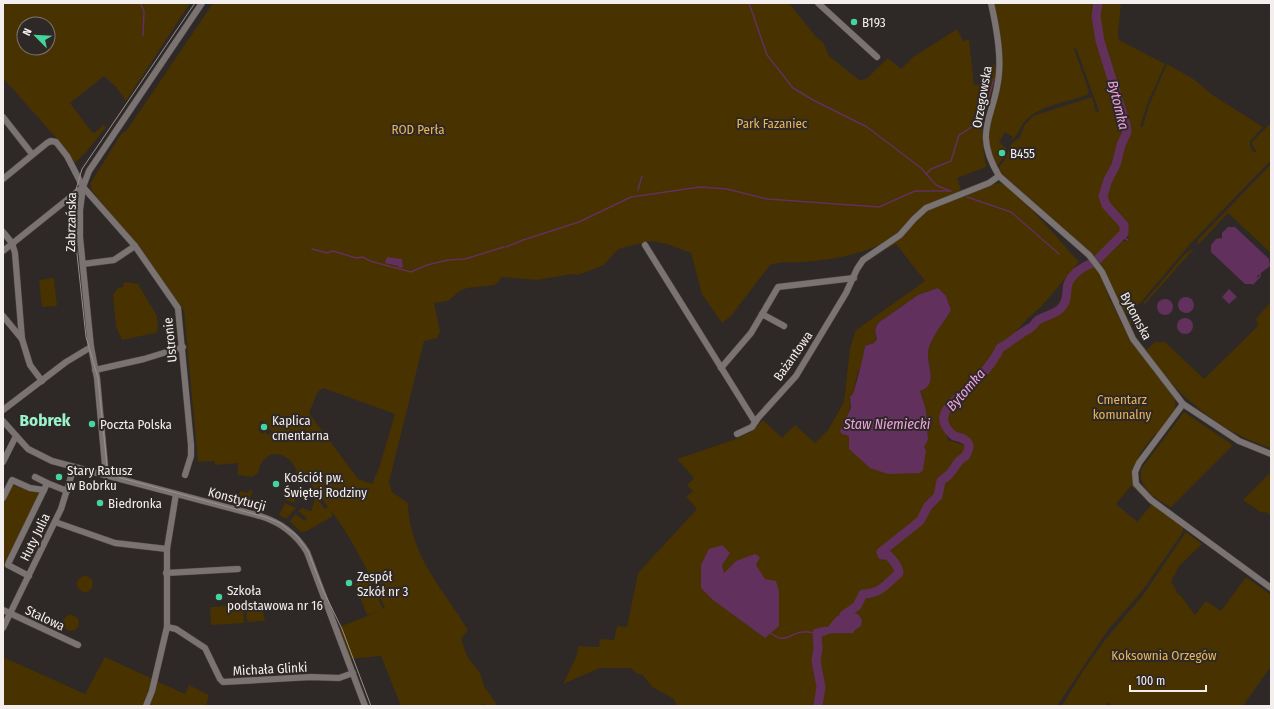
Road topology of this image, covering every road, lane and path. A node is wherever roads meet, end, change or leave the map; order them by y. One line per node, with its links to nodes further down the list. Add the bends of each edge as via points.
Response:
1 (202, 3): 9 (street, Zabrzańska, via 89,171)
2 (818, 3): 4 (street)
3 (991, 3): 7 (street, Orzegowska, via 995,19 999,72 986,122 986,139 991,163)
4 (877, 57)
5 (4, 119): 6 (street)
6 (32, 154): 8 (street, Ustronie); 9 (street, Ustronie, via 51,141 56,142 67,156)
7 (999, 176): 10 (street, Orzegowska); 17 (street, Bażantowa, via 989,183 946,199 923,211 900,235 863,260)
8 (3, 180)
9 (83, 187): 12 (street); 14 (street, Ustronie); 16 (street, Zabrzańska, via 80,220)
10 (1012, 187): 27 (street, Bytomska, via 1089,255 1102,272 1133,339)
11 (3, 232): 12 (street)
12 (12, 243): 15 (street); 21 (street)
13 (645, 245): 24 (street)
14 (135, 246): 16 (street, via 114,260); 23 (street, Ustronie, via 178,308)
15 (3, 251)
16 (82, 264): 22 (street, Zabrzańska)
17 (854, 278): 18 (street, via 778,287); 30 (street, Bażantowa, via 800,370)
18 (762, 314): 20 (street); 24 (street, via 751,333)
19 (3, 316): 21 (street)
20 (784, 326)
21 (22, 339): 26 (street, via 30,365)
22 (91, 347): 25 (street, Zabrzańska); 26 (street)
23 (183, 347): 25 (street); 36 (street, Ustronie, via 191,445)
24 (721, 368): 30 (street)
25 (95, 370): 37 (street, Zabrzańska)
26 (42, 381): 28 (street)
27 (1184, 404): 33 (street, Bytomska, via 1239,441); 49 (street, via 1139,464 1135,472 1136,484 1151,500)
28 (3, 410)
29 (3, 421): 32 (street, Konstytucji)
30 (755, 422): 31 (street, Bażantowa, via 752,427)
31 (737, 434)
32 (16, 436): 34 (street); 35 (street, Konstytucji, via 28,449 40,456)
33 (1271, 454)
34 (3, 462)
35 (74, 467): 37 (street, Konstytucji); 41 (street, Huty Julia)
36 (185, 475)
37 (106, 476): 42 (street, Konstytucji)
38 (35, 477): 39 (street)
39 (47, 483): 40 (street); 41 (street)
40 (44, 490): 43 (street, via 30,488 12,480); 48 (street, via 8,566)
41 (67, 491): 44 (street, Huty Julia)
42 (176, 494): 45 (street); 55 (street, Konstytucji, via 269,519 296,536 313,566)
43 (3, 498)
44 (55, 522): 45 (street, via 115,543); 48 (street, Huty Julia)
45 (167, 549): 47 (street)
46 (238, 569): 47 (street)
47 (166, 573): 52 (street)
48 (29, 576): 51 (street, Huty Julia)
49 (1271, 588)
50 (3, 610): 51 (street, Stalowa)
51 (10, 613): 53 (street, Huty Julia); 54 (street, Stalowa)
52 (167, 627): 55 (street, Michała Glinki, via 176,629 205,648 223,682 339,678); 56 (street)
53 (3, 628)
54 (78, 645)
55 (353, 673): 57 (street, Konstytucji)
56 (146, 706)
57 (365, 706)

